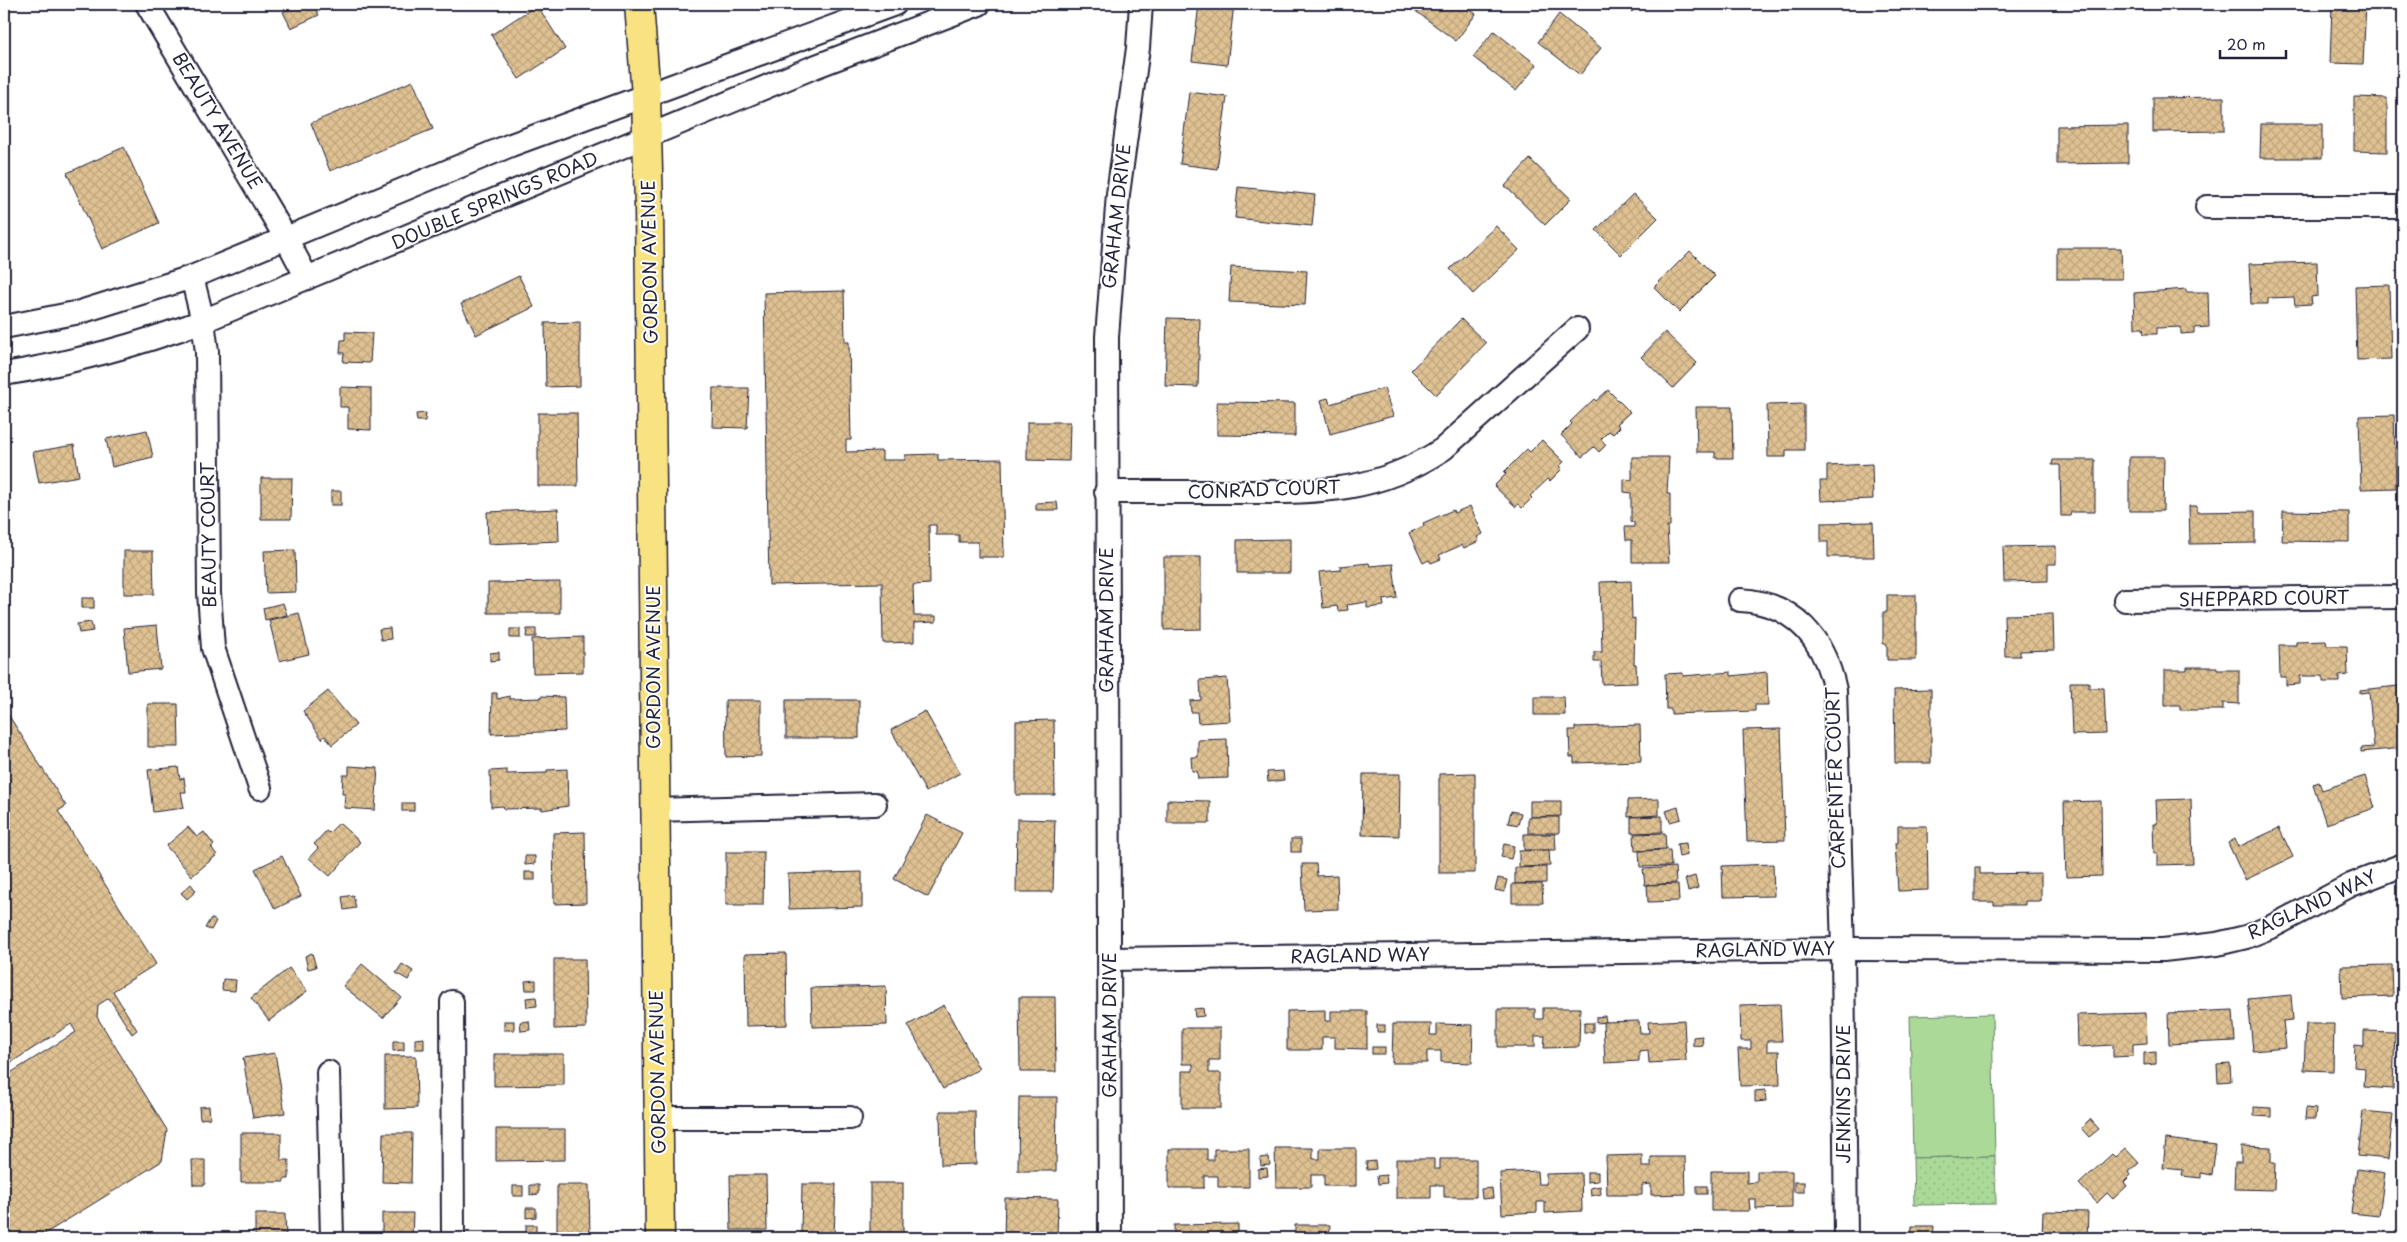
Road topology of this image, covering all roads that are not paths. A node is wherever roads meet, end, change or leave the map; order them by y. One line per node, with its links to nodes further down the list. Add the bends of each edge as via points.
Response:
1 (147, 4): 10 (street, BEAUTY AVENUE)
2 (639, 4): 6 (main road, GORDON AVENUE)
3 (894, 4): 6 (street)
4 (979, 4): 7 (street, DOUBLE SPRINGS ROAD, via 814,67)
5 (1142, 4): 17 (street, GRAHAM DRIVE, via 1108,300)
6 (646, 96): 7 (main road, GORDON AVENUE); 10 (street, via 511,145)
7 (647, 137): 12 (street, DOUBLE SPRINGS ROAD); 23 (main road, GORDON AVENUE)
8 (2403, 207): 9 (street)
9 (2207, 208)
10 (286, 238): 11 (street); 12 (street, BEAUTY AVENUE)
11 (192, 277): 13 (street, BEAUTY COURT); 14 (street, via 80,312)
12 (308, 278): 13 (street, DOUBLE SPRINGS ROAD)
13 (203, 321): 16 (street, DOUBLE SPRINGS ROAD, via 88,358); 21 (street, BEAUTY COURT, via 207,352 209,594 213,648)
14 (4, 327)
15 (1577, 329): 17 (street, CONRAD COURT, via 1443,450 1397,476 1312,492)
16 (4, 374)
17 (1106, 492): 26 (street, GRAHAM DRIVE)
18 (2403, 597): 20 (street, SHEPPARD COURT)
19 (1740, 600): 25 (street, CARPENTER COURT, via 1770,606 1801,623 1813,636 1830,669 1835,690)
20 (2126, 600)
21 (260, 788)
22 (874, 804): 23 (street)
23 (655, 810): 29 (main road, GORDON AVENUE)
24 (2403, 865): 25 (street, RAGLAND WAY, via 2351,885 2273,926 2217,944 2163,950)
25 (1843, 949): 26 (street, RAGLAND WAY); 35 (street, JENKINS DRIVE)
26 (1110, 959): 34 (street, GRAHAM DRIVE)
27 (452, 1002): 32 (street)
28 (328, 1072): 31 (street)
29 (659, 1118): 30 (street); 33 (main road, GORDON AVENUE)
30 (850, 1118)
31 (332, 1238)
32 (453, 1238)
33 (660, 1238)
34 (1110, 1238)
35 (1846, 1238)

